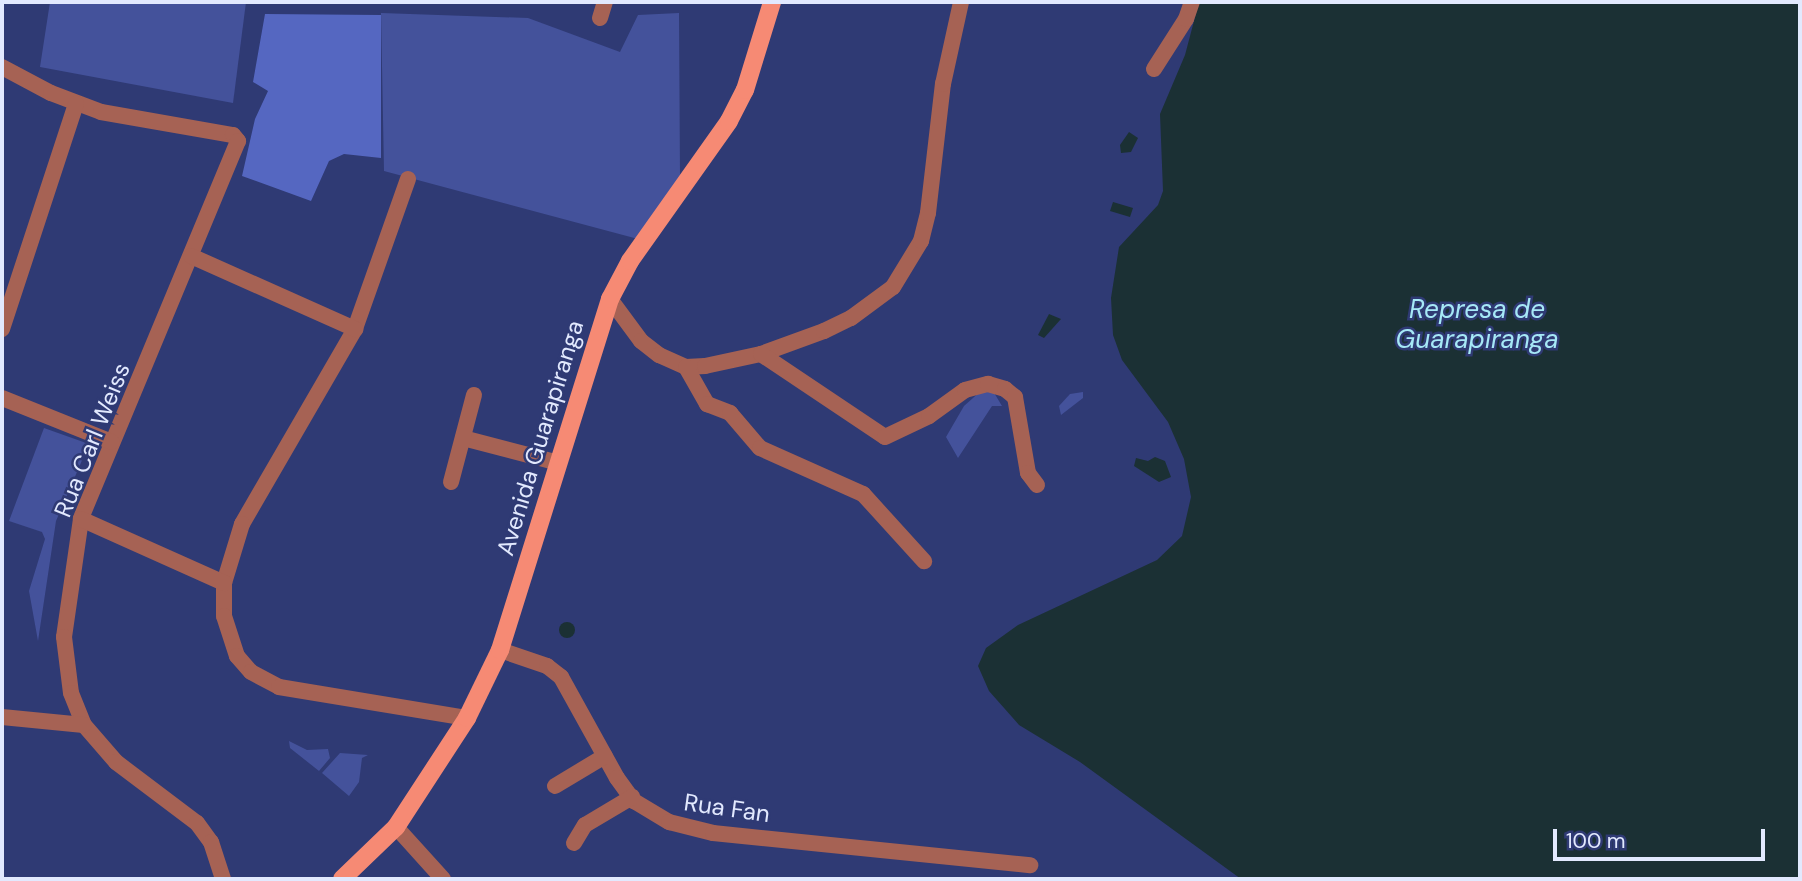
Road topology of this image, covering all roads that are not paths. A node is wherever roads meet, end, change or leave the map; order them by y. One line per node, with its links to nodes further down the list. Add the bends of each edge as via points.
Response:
1 (605, 2): 5 (street)
2 (772, 2): 11 (main road, Avenida Guarapiranga, via 745,90 729,121 630,261)
3 (961, 2): 15 (street, via 943,84 928,214 908,266 893,287 851,318)
4 (1192, 2): 7 (street)
5 (600, 18)
6 (2, 67): 8 (street)
7 (1154, 69)
8 (76, 104): 10 (street, Rua Carl Weiss, via 233,135 238,141); 12 (street)
9 (408, 179): 14 (street)
10 (191, 256): 14 (street); 20 (street, Rua Carl Weiss)
11 (610, 299): 16 (street, via 641,341); 21 (main road, Avenida Guarapiranga)
12 (6, 306): 13 (street)
13 (2, 329)
14 (355, 329): 26 (street, via 242,524)
15 (761, 354): 16 (street); 23 (street, via 885,437 929,416 965,390 988,384 1005,389 1015,397 1028,473)
16 (686, 366): 25 (street, via 707,404 730,413 760,448 863,494)
17 (474, 395): 19 (street)
18 (2, 398): 20 (street)
19 (463, 438): 21 (street); 22 (street)
20 (112, 442): 24 (street, Rua Carl Weiss)
21 (559, 463): 27 (main road, Avenida Guarapiranga)
22 (451, 482)
23 (1037, 485)
24 (81, 519): 26 (street); 30 (street, Rua Carl Weiss, via 64,637 71,693)
25 (924, 561)
26 (225, 583): 29 (street, via 229,638 251,672 279,687)
27 (500, 650): 29 (main road, Avenida Guarapiranga); 31 (street, Rua Fan, via 547,666 561,677)
28 (2, 717): 30 (street)
29 (467, 719): 34 (main road, Avenida Guarapiranga)
30 (84, 725): 37 (street, Rua Carl Weiss, via 116,762 197,823 211,842)
31 (605, 756): 32 (street); 33 (street, Rua Fan)
32 (555, 786)
33 (632, 797): 35 (street, via 585,825); 36 (street, Rua Fan, via 660,818 713,833)
34 (396, 827): 38 (main road, Avenida Guarapiranga); 39 (street)
35 (574, 843)
36 (1030, 865)
37 (223, 879)
38 (342, 879)
39 (443, 879)

